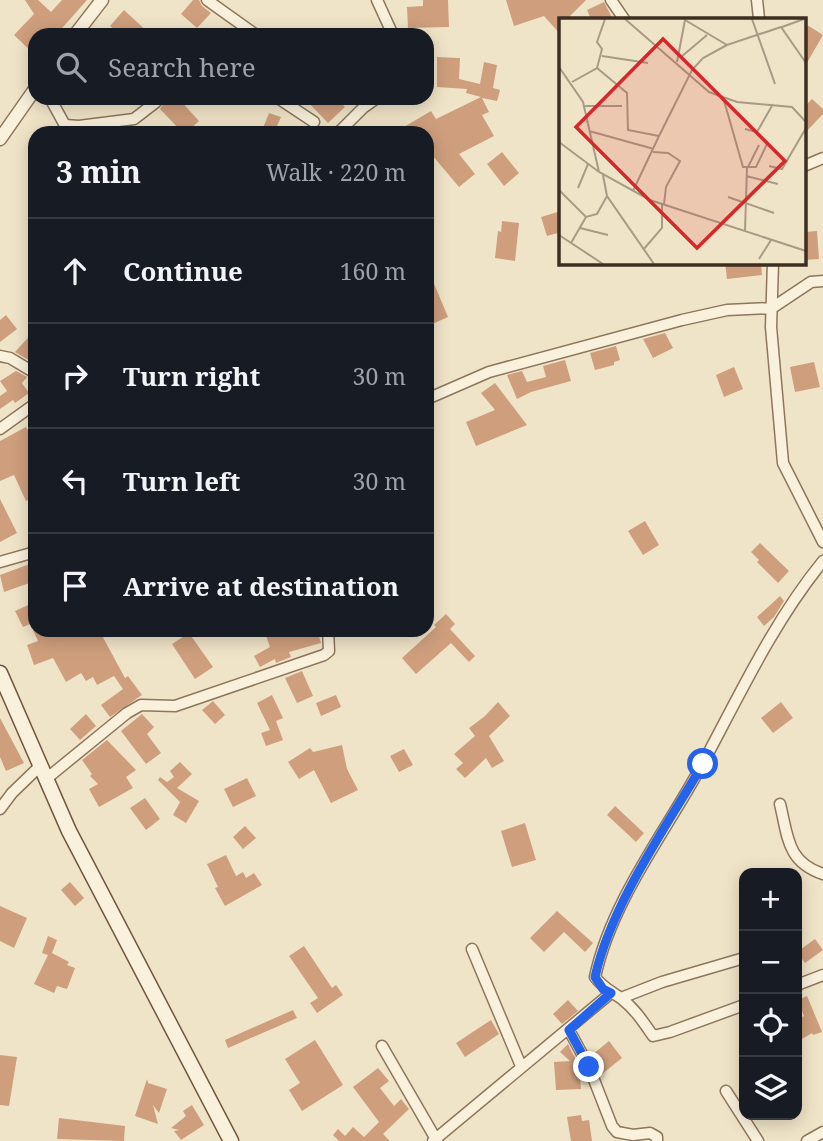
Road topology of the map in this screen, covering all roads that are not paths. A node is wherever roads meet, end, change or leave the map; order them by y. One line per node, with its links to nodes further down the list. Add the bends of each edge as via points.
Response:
1 (102, 0): 8 (street)
2 (207, 0): 9 (street)
3 (377, 0): 10 (street)
4 (611, 0): 6 (street)
5 (757, 0): 7 (street)
6 (623, 18)
7 (759, 18)
8 (80, 28)
9 (246, 28)
10 (390, 28)
11 (28, 99): 20 (street)
12 (54, 105): 17 (street)
13 (152, 105): 18 (street, via 134,119)
14 (288, 105): 16 (street)
15 (367, 105): 19 (street)
16 (314, 122)
17 (65, 126)
18 (86, 126)
19 (345, 126)
20 (0, 139)
21 (823, 158): 22 (street)
22 (806, 165)
23 (773, 264): 25 (street)
24 (823, 281): 25 (street, via 811,282)
25 (772, 308): 28 (street, via 727,310 682,320 489,372); 31 (street, via 783,463)
26 (0, 356): 27 (street)
27 (28, 369)
28 (434, 396)
29 (28, 408): 30 (street)
30 (0, 429)
31 (823, 542)
32 (28, 554): 34 (street)
33 (823, 561): 45 (street, via 801,587 623,902 595,977 603,989)
34 (0, 562)
35 (328, 637): 37 (street, via 329,651 324,655 175,706 141,705)
36 (0, 673): 37 (main road)
37 (43, 773): 39 (street, via 12,793); 53 (main road)
38 (780, 804): 40 (street, via 792,854 803,866)
39 (0, 809)
40 (823, 874)
41 (472, 949): 49 (street)
42 (739, 959): 45 (street)
43 (823, 975): 44 (street)
44 (802, 983)
45 (616, 996): 46 (street, via 636,1012 653,1036); 47 (street)
46 (739, 1007)
47 (569, 1030): 49 (street); 54 (street, via 612,1126 617,1132 633,1135 650,1133)
48 (382, 1046): 52 (street)
49 (521, 1066): 52 (street)
50 (726, 1091): 55 (street)
51 (823, 1132): 56 (street)
52 (435, 1140)
53 (230, 1141)
54 (657, 1141)
55 (758, 1141)
56 (807, 1141)

